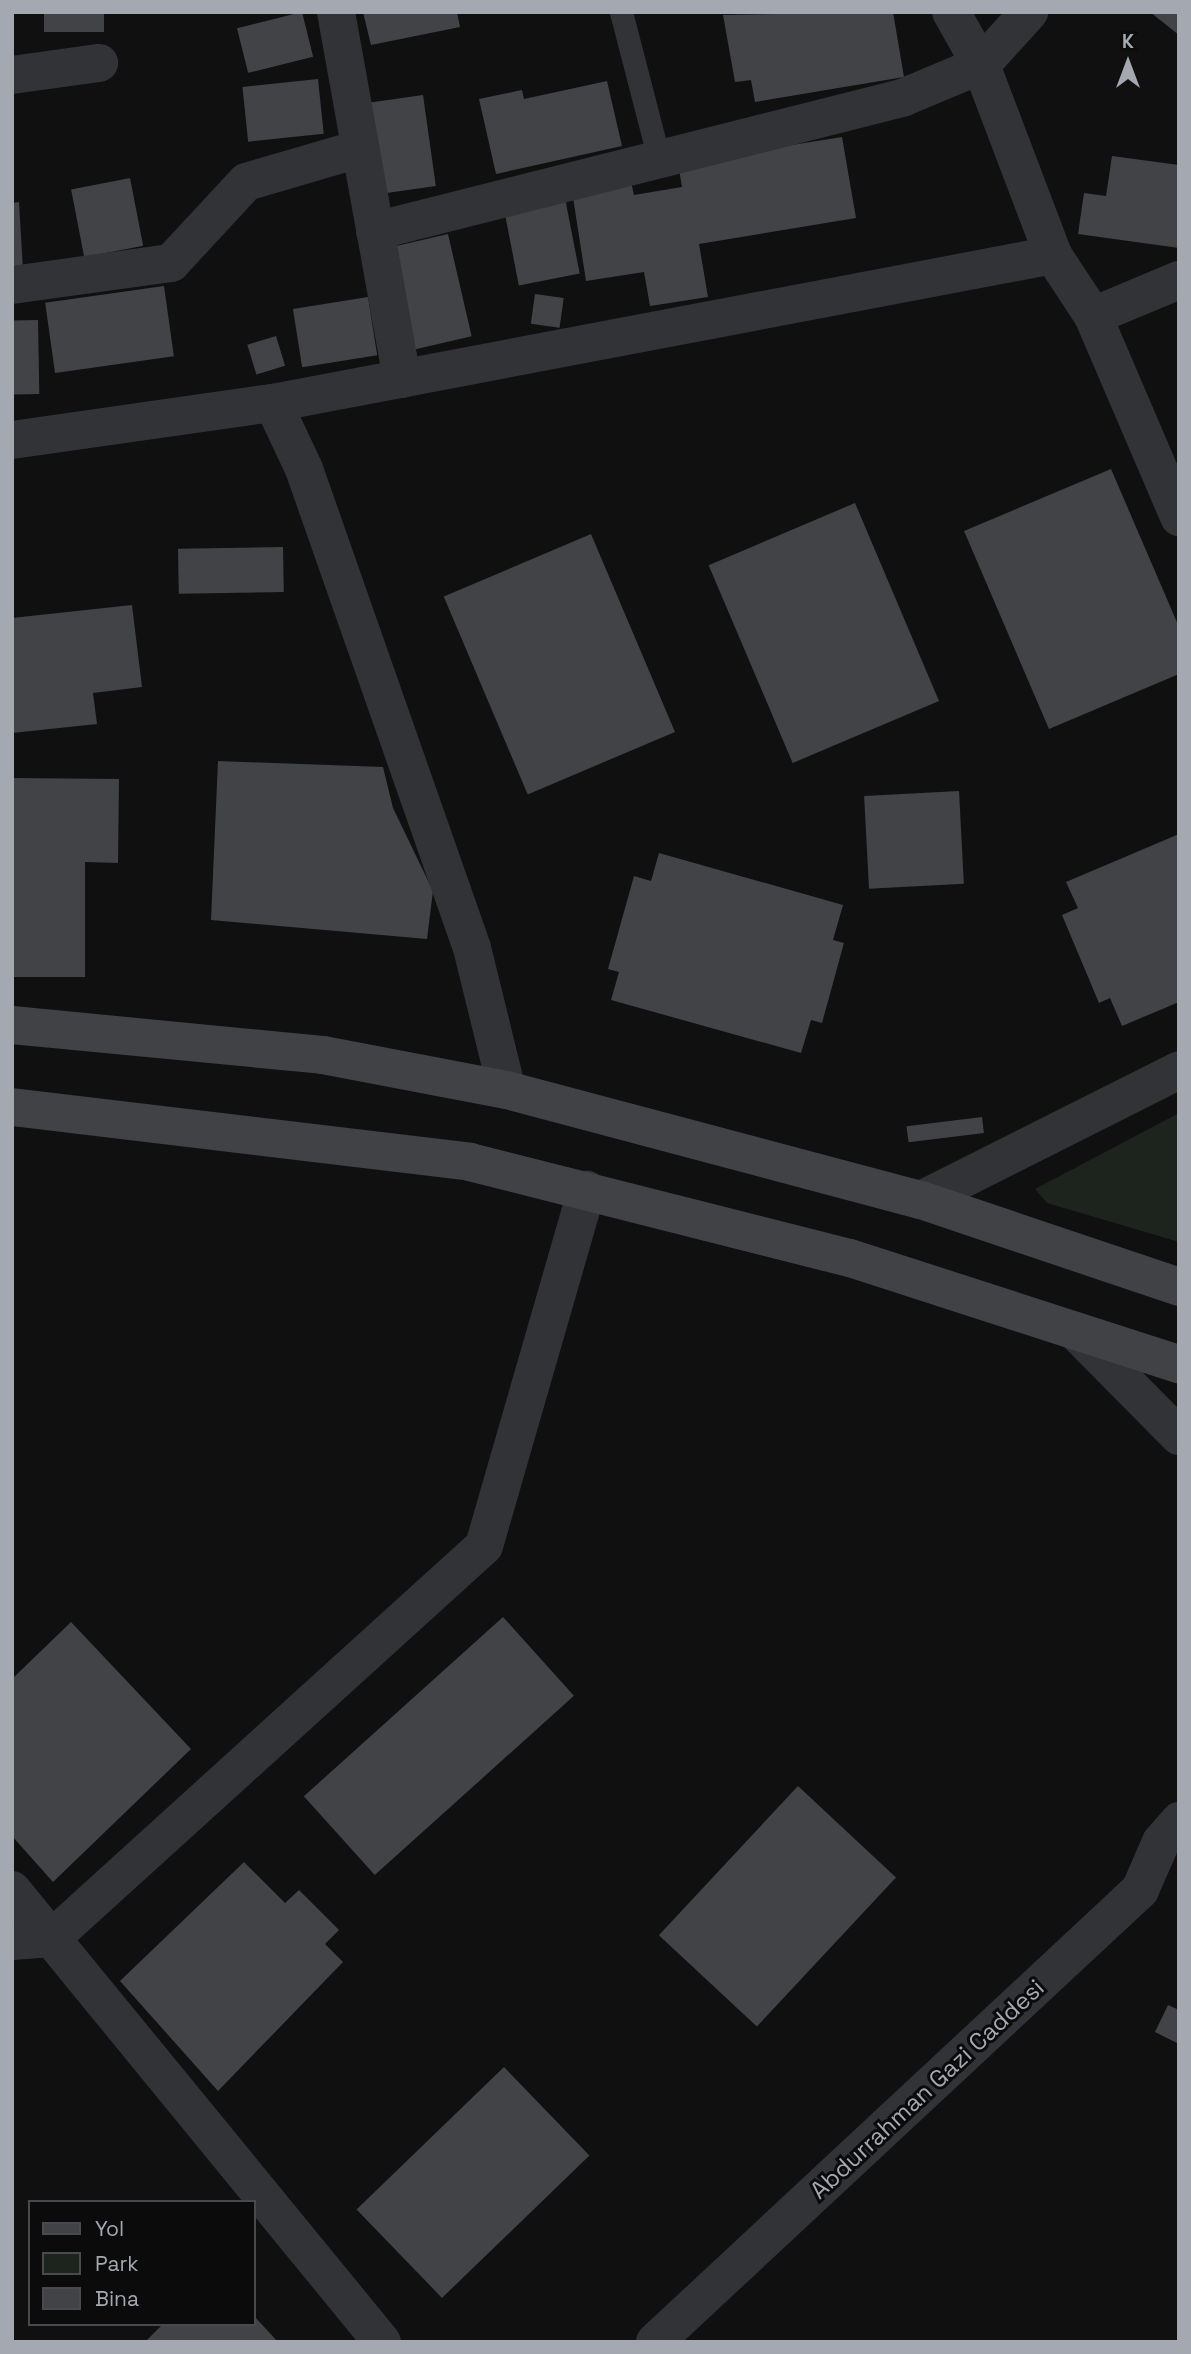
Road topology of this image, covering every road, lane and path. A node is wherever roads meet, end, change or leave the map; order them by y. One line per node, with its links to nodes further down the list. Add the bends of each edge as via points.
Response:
1 (335, 12): 8 (street)
2 (621, 12): 9 (lane)
3 (951, 12): 6 (street)
4 (1029, 12): 6 (street)
5 (99, 63): 7 (street)
6 (981, 65): 9 (street, via 902,98); 11 (street)
7 (12, 75)
8 (359, 149): 10 (street); 13 (street, via 247,182 171,263)
9 (659, 159): 10 (street)
10 (375, 231): 15 (street)
11 (1053, 255): 14 (street); 15 (street)
12 (1179, 280): 14 (street)
13 (12, 285)
14 (1093, 316): 18 (street)
15 (402, 379): 16 (street)
16 (273, 403): 17 (street); 21 (street, via 304,469 472,948)
17 (12, 440)
18 (1179, 517)
19 (12, 1025): 21 (main road, via 323,1055)
20 (1179, 1070): 24 (street)
21 (507, 1090): 24 (main road)
22 (12, 1107): 23 (main road, via 470,1162)
23 (587, 1190): 26 (main road, via 850,1258); 33 (street, via 484,1546)
24 (920, 1200): 25 (main road)
25 (1179, 1287)
26 (1074, 1331): 27 (main road); 28 (street)
27 (1179, 1364)
28 (1179, 1436)
29 (1179, 1821): 31 (street, Abdurrahman Gazi Caddesi, via 1161,1842)
30 (1179, 1871): 31 (street)
31 (1140, 1889): 36 (street, Abdurrahman Gazi Caddesi)
32 (12, 1890): 33 (street)
33 (52, 1938): 34 (street); 35 (street)
34 (12, 1941)
35 (382, 2342)
36 (655, 2342)

